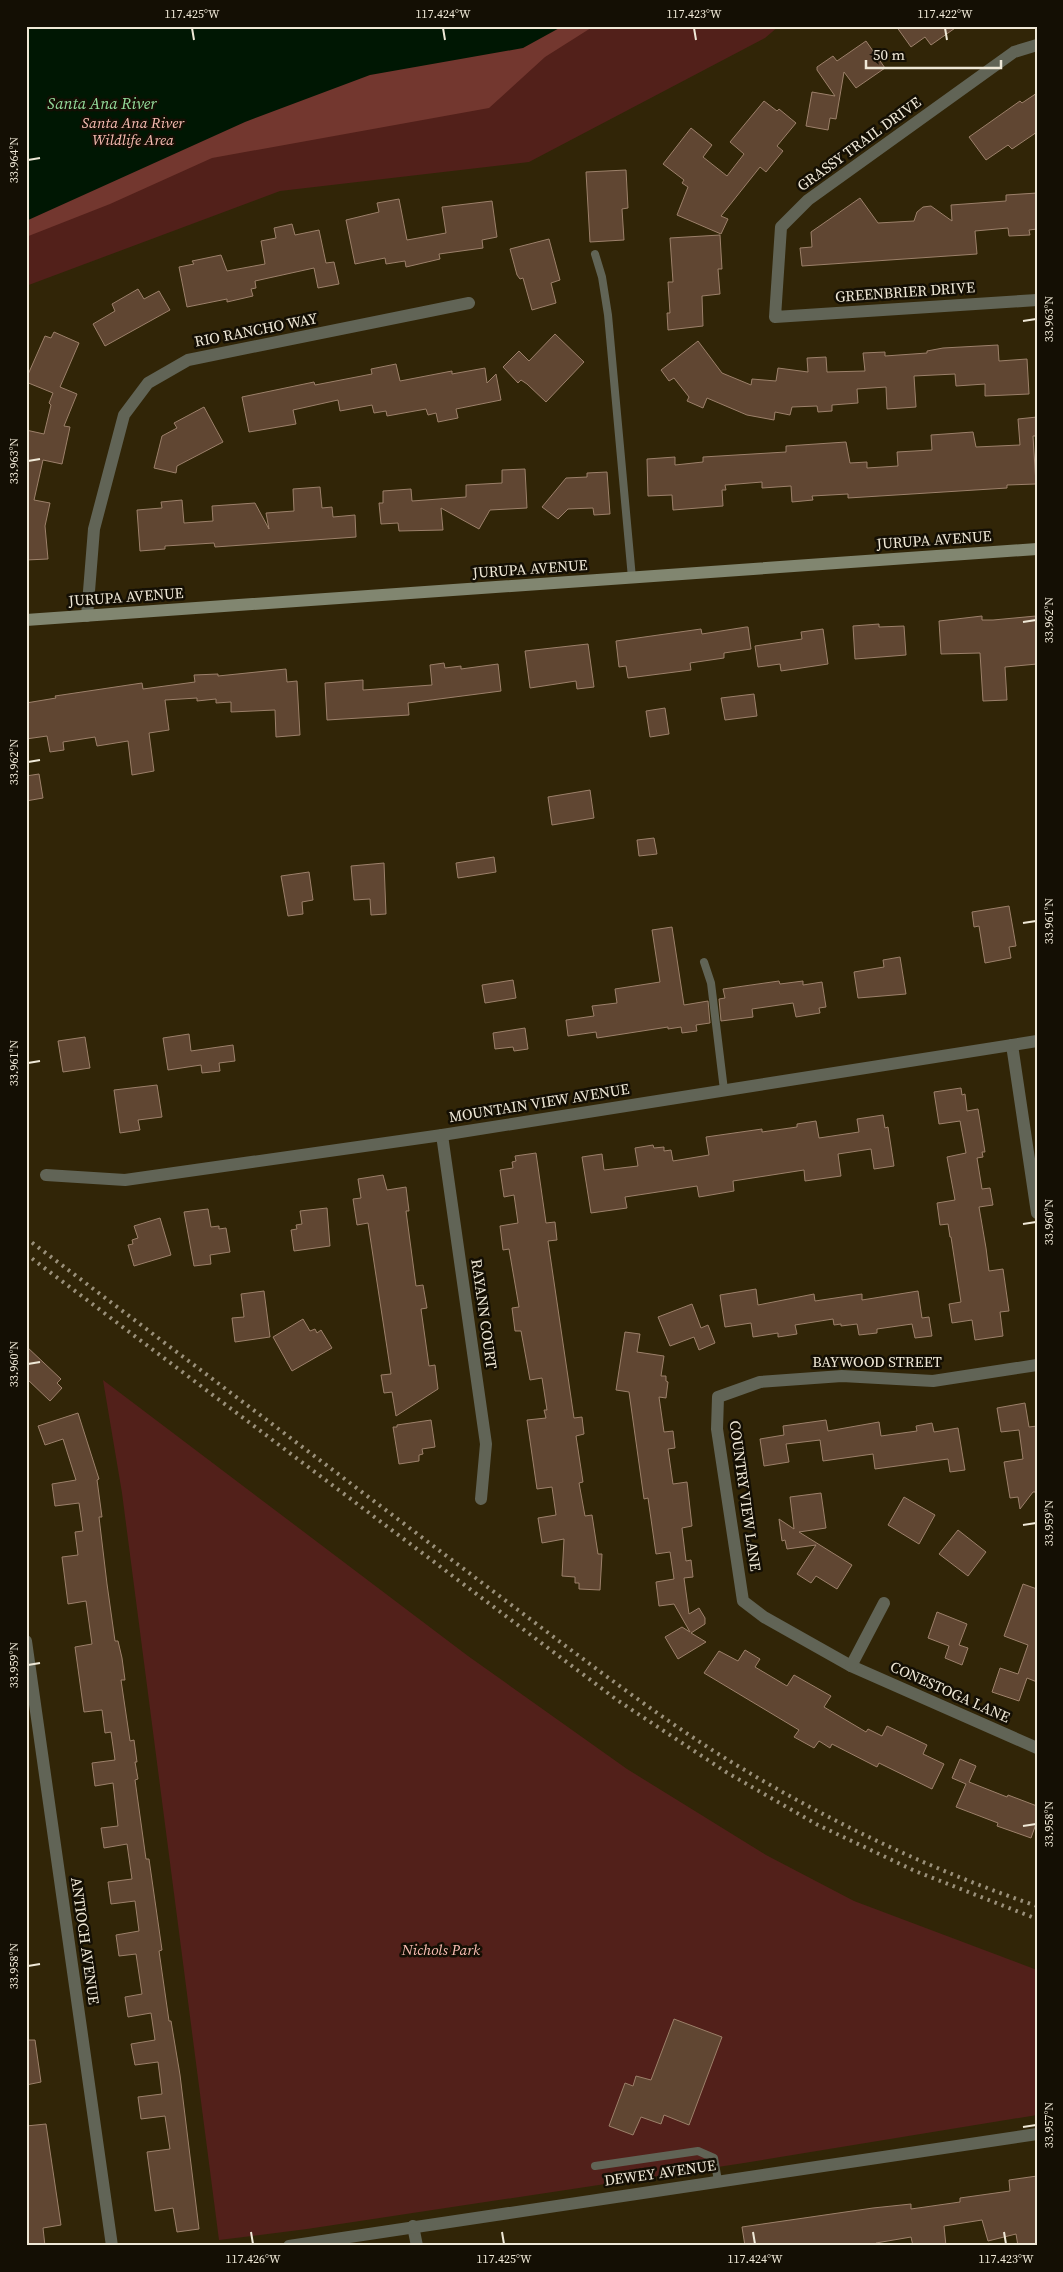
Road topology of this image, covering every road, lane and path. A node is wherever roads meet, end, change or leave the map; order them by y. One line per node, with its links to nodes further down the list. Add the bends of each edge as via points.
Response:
1 (1037, 45): 5 (street, GRASSY TRAIL DRIVE, via 1014,52 808,200 781,226)
2 (595, 254): 7 (lane, via 608,315)
3 (1037, 300): 5 (street, GREENBRIER DRIVE)
4 (469, 303): 8 (street, RIO RANCHO WAY, via 188,360 148,383 124,415 94,529)
5 (776, 317)
6 (1037, 549): 7 (main road, JURUPA AVENUE)
7 (632, 578): 8 (main road, JURUPA AVENUE)
8 (87, 616): 9 (main road, JURUPA AVENUE)
9 (26, 620)
10 (704, 962): 13 (lane, via 711,983)
11 (1037, 1041): 12 (street, MOUNTAIN VIEW AVENUE)
12 (1012, 1045): 13 (street, MOUNTAIN VIEW AVENUE); 16 (street)
13 (724, 1090): 14 (street, MOUNTAIN VIEW AVENUE)
14 (442, 1134): 15 (street, MOUNTAIN VIEW AVENUE, via 125,1180); 19 (street, RAYANN COURT, via 486,1444)
15 (46, 1175)
16 (1037, 1213)
17 (1037, 1365): 18 (street, BAYWOOD STREET, via 933,1381 842,1376 760,1382)
18 (718, 1397): 20 (street, COUNTRY VIEW LANE, via 717,1429)
19 (481, 1499)
20 (743, 1600): 23 (street, CONESTOGA LANE, via 764,1617)
21 (884, 1603): 23 (street)
22 (26, 1641): 29 (street, ANTIOCH AVENUE)
23 (851, 1666): 24 (street, CONESTOGA LANE)
24 (1037, 1748)
25 (1037, 2134): 27 (street, DEWEY AVENUE)
26 (595, 2166): 27 (lane, via 698,2151 714,2158)
27 (718, 2181): 28 (street, DEWEY AVENUE)
28 (413, 2226): 30 (street, DEWEY AVENUE); 31 (street)
29 (112, 2246)
30 (289, 2246)
31 (416, 2246)

